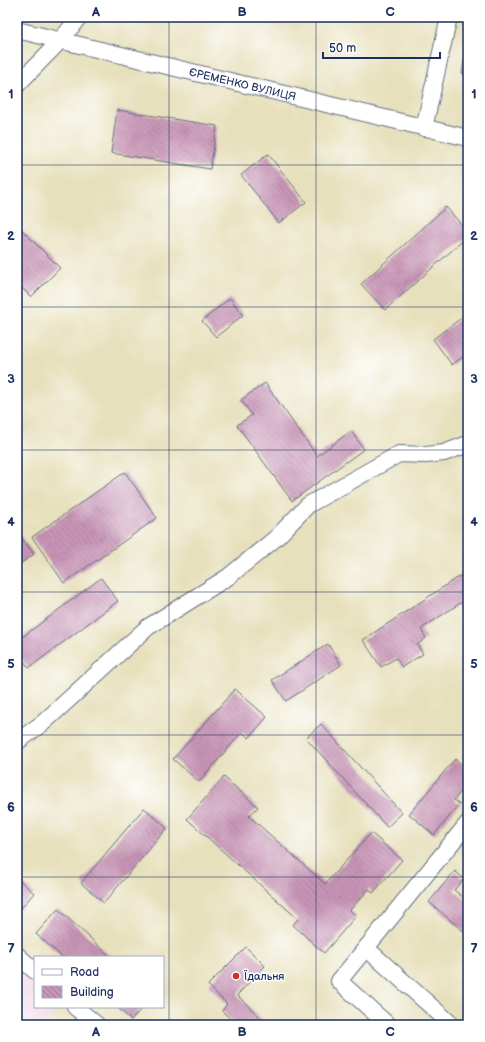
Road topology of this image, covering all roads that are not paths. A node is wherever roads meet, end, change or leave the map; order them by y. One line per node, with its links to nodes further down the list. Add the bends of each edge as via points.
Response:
1 (79, 17): 4 (street)
2 (449, 17): 6 (street)
3 (17, 30): 4 (street, ЄРЕМЕНКО ВУЛИЦЯ)
4 (61, 40): 5 (street); 6 (street, ЄРЕМЕНКО ВУЛИЦЯ)
5 (17, 85)
6 (424, 128): 7 (street, ЄРЕМЕНКО ВУЛИЦЯ)
7 (468, 138)
8 (468, 444): 9 (street, via 444,453 400,454 308,505 276,538 228,577 148,626 44,722)
9 (17, 742)
10 (468, 823): 11 (street)
11 (366, 948): 16 (street, via 339,981); 17 (street)
12 (17, 955): 13 (street)
13 (34, 970)
14 (76, 1008): 15 (street)
15 (97, 1025)
16 (388, 1025)
17 (452, 1025)

